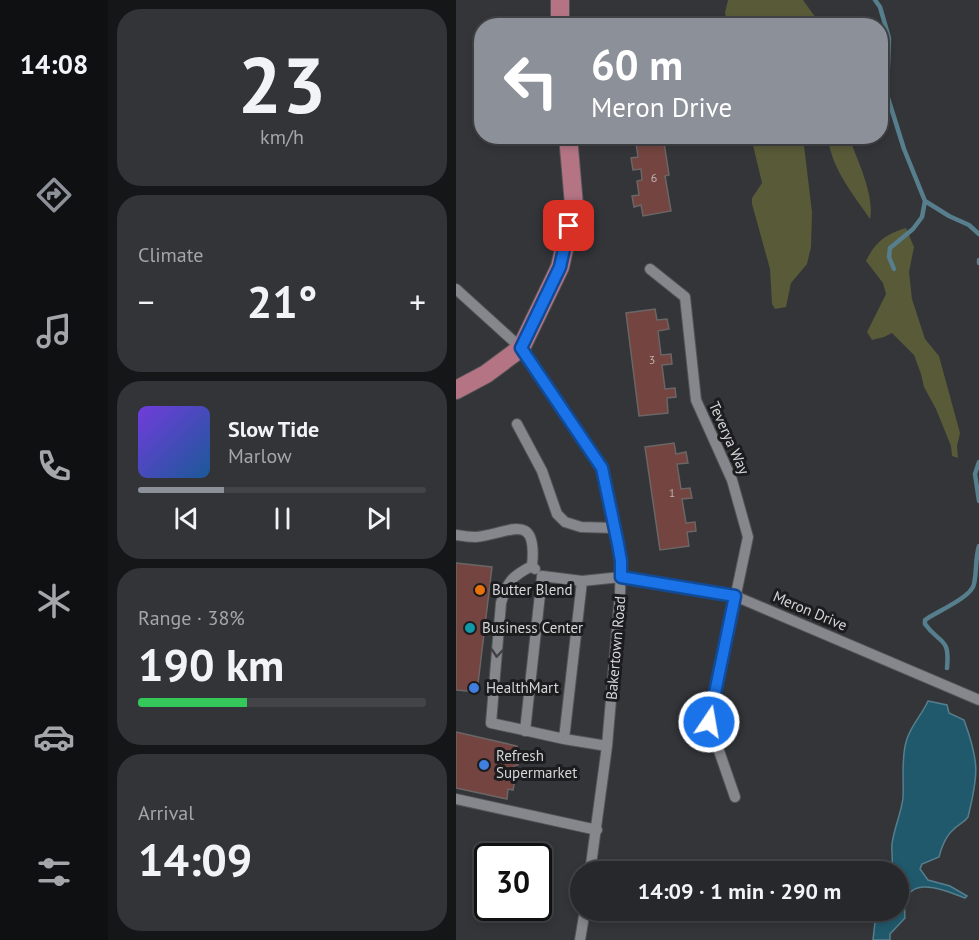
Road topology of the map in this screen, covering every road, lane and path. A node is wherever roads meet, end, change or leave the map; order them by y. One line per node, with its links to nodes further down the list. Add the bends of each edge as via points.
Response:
1 (560, 0): 2 (main road)
2 (560, 18)
3 (569, 144): 6 (main road, via 574,205 560,267)
4 (650, 269): 15 (street, Teverya Way, via 685,297 696,400 732,480 748,537)
5 (456, 289): 6 (street, Bakertown Road)
6 (521, 348): 7 (main road); 9 (street, Bakertown Road, via 602,468)
7 (456, 390)
8 (517, 424): 9 (street, via 542,471 557,514 565,522 581,527)
9 (615, 528): 13 (street, Bakertown Road)
10 (456, 535): 11 (street, via 475,537 524,530 530,536)
11 (532, 566): 12 (street); 17 (street, one-way to 17, via 514,575 501,603 491,723)
12 (542, 576): 14 (street, Meron Drive); 17 (street)
13 (621, 577): 14 (street, Meron Drive); 15 (street, Meron Drive); 19 (street, Bakertown Road)
14 (582, 581): 18 (street)
15 (735, 596): 16 (street, Meron Drive); 20 (street, Teverya Way, via 709,722)
16 (979, 700)
17 (525, 731): 18 (street)
18 (564, 739): 19 (street)
19 (607, 746): 22 (street, Bakertown Road)
20 (735, 797)
21 (456, 799): 22 (street)
22 (597, 830): 23 (street, Bakertown Road)
23 (592, 861)
24 (583, 921): 25 (street)
25 (580, 940)

